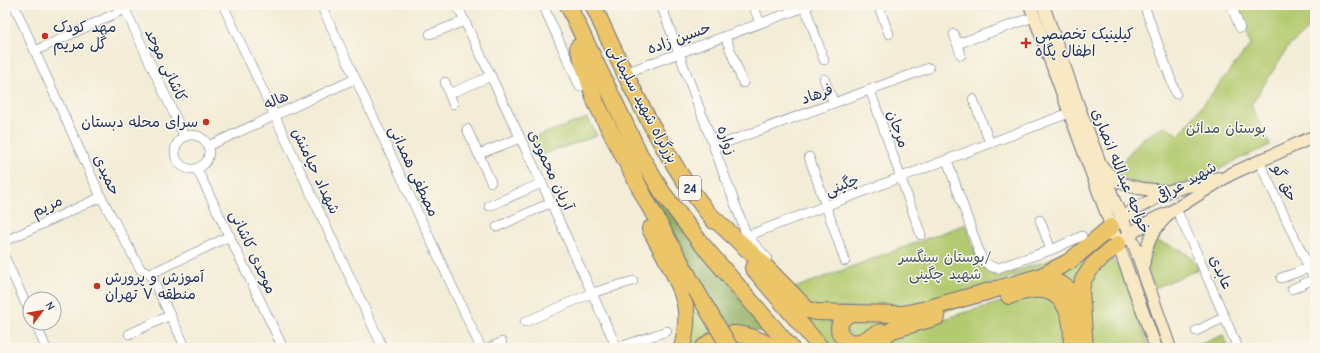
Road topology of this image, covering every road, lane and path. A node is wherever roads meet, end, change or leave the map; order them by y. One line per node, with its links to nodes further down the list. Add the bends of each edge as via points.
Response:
1 (14, 5): 26 (street, حمیدی)
2 (223, 5): 45 (street, شهداد حیامنش)
3 (321, 5): 33 (street, مصطفی همدانی)
4 (457, 5): 18 (street, آریان محمودی)
5 (543, 5): 37 (street)
6 (566, 5): 46 (highway, via 596,103); 116 (highway, بزرگراه شهید سلیمانی / 24, via 639,153 662,192 700,242)
7 (593, 5): 31 (highway, بزرگراه شهید سلیمانی / 24)
8 (661, 5): 27 (street, زواره)
9 (753, 5): 19 (street)
10 (878, 5): 22 (street)
11 (1030, 5): 17 (main road, خواجه عبدالله انصاری)
12 (1043, 5): 58 (main road, خواجه عبدالله انصاری)
13 (1144, 5): 40 (street)
14 (1231, 5): 20 (street)
15 (808, 6): 19 (street, حسین زاده); 29 (street)
16 (124, 7): 26 (street); 49 (street, کاشانی موحد)
17 (1034, 17): 25 (street); 44 (main road, خواجه عبدالله انصاری)
18 (465, 21): 21 (street); 32 (street, آریان محمودی)
19 (760, 23): 24 (street, حسین زاده)
20 (1240, 28)
21 (430, 34)
22 (888, 34)
23 (954, 34): 25 (street)
24 (725, 36): 27 (street, حسین زاده); 36 (street)
25 (957, 44): 28 (street)
26 (35, 51): 65 (street, حمیدی)
27 (679, 53): 31 (street, حسین زاده); 53 (street, زواره)
28 (961, 55)
29 (824, 60)
30 (929, 68): 38 (street, فرهاد)
31 (625, 73): 70 (highway, بزرگراه شهید سلیمانی / 24, via 680,175)
32 (491, 76): 39 (street); 50 (street, آریان محمودی)
33 (355, 78): 45 (street, هاله); 109 (street, مصطفی همدانی)
34 (824, 79): 42 (street)
35 (445, 82): 39 (street)
36 (743, 83)
37 (580, 87)
38 (870, 90): 42 (street, فرهاد); 61 (street, مرجان)
39 (449, 94): 43 (street)
40 (1176, 94)
41 (973, 99): 51 (street)
42 (834, 103): 53 (street, فرهاد)
43 (453, 104)
44 (1069, 113): 51 (street, چگینی); 72 (main road, خواجه عبدالله انصاری)
45 (274, 116): 52 (street, هاله); 108 (street, شهداد حیامنش)
46 (608, 126): 112 (highway, via 638,205 682,293 686,312); 114 (highway, bridge, via 647,202)
47 (467, 129): 54 (street)
48 (1315, 136): 57 (main road, شهید عراقی)
49 (183, 137): 52 (street, via 195,135); 59 (street, via 176,146 177,162 186,169)
50 (520, 138): 54 (street); 63 (street, آریان محمودی)
51 (990, 143): 56 (street, چگینی)
52 (208, 146): 59 (street, via 206,162)
53 (714, 147): 76 (street, زواره)
54 (479, 154): 62 (street)
55 (809, 157): 68 (street)
56 (947, 160): 61 (street, چگینی); 80 (street, via 982,260 998,268)
57 (1259, 161): 60 (main road, شهید عراقی); 83 (street, حق گو)
58 (1101, 166): 64 (main road, via 1115,180 1126,184); 72 (main road, خواجه عبدالله انصاری)
59 (197, 169): 75 (street, موحدی کاشانی)
60 (1231, 174): 64 (main road, شهید عراقی); 69 (main road, شهید عراقی)
61 (901, 178): 68 (street, چگینی); 74 (street)
62 (491, 182)
63 (542, 183): 66 (street, آریان محمودی); 67 (street)
64 (1170, 191): 72 (main road, شهید عراقی, via 1132,211)
65 (101, 197): 79 (street, مریم); 85 (street, حمیدی, via 141,270)
66 (550, 203): 73 (street); 92 (street, آریان محمودی)
67 (489, 206)
68 (826, 206): 76 (street, چگینی); 82 (street)
69 (1173, 211): 78 (main road, شهید عراقی, via 1158,216); 84 (main road, via 1156,226 1148,241); 97 (street, عابدی)
70 (708, 213): 94 (highway, via 808,310); 117 (highway, بزرگراه شهید سلیمانی / 24)
71 (1040, 220): 80 (street)
72 (1117, 223): 78 (main road, خواجه عبدالله انصاری); 86 (highway, via 1070,261)
73 (497, 227)
74 (921, 235)
75 (230, 236): 85 (street); 107 (street, موحدی کاشانی)
76 (747, 236): 90 (street)
77 (1082, 236): 80 (street)
78 (1124, 240): 84 (main road, خواجه عبدالله انصاری); 95 (highway, via 1093,265 1083,280); 121 (main road, خواجه عبدالله انصاری)
79 (5, 241)
80 (1051, 250)
81 (5, 258): 93 (street)
82 (845, 261)
83 (1309, 268): 87 (street); 88 (street, حق گو)
84 (1142, 271): 122 (main road, خواجه عبدالله انصاری)
85 (150, 274): 96 (street, حمیدی)
86 (1039, 276): 94 (highway, via 903,314); 95 (highway, via 1064,285 1078,301)
87 (1281, 278)
88 (1315, 280): 91 (street)
89 (633, 281): 92 (street)
90 (790, 283)
91 (1292, 289)
92 (592, 293): 98 (street); 111 (street, آریان محمودی)
93 (22, 295)
94 (850, 313): 99 (highway, via 841,320 839,326 842,337 850,342 859,342)
95 (1082, 313): 120 (highway)
96 (171, 315): 103 (street); 106 (street, حمیدی)
97 (1225, 317): 102 (street); 123 (street, عابدی)
98 (525, 322)
99 (892, 330): 118 (highway); 119 (highway, via 1025,291 1044,290 1053,293 1067,309 1071,328)
100 (39, 331): 105 (street)
101 (667, 331): 111 (street)
102 (1196, 331)
103 (129, 334)
104 (502, 342): 110 (street)
105 (46, 348)
106 (186, 348)
107 (283, 348)
108 (383, 348)
109 (481, 348)
110 (489, 348)
111 (617, 348)
112 (682, 348)
113 (703, 348): 115 (highway, via 716,337 725,334 747,336)
114 (730, 348)
115 (776, 348)
116 (791, 348)
117 (821, 348)
118 (871, 348)
119 (1071, 348)
120 (1085, 348)
121 (1156, 348)
122 (1170, 348)
123 (1238, 348)

